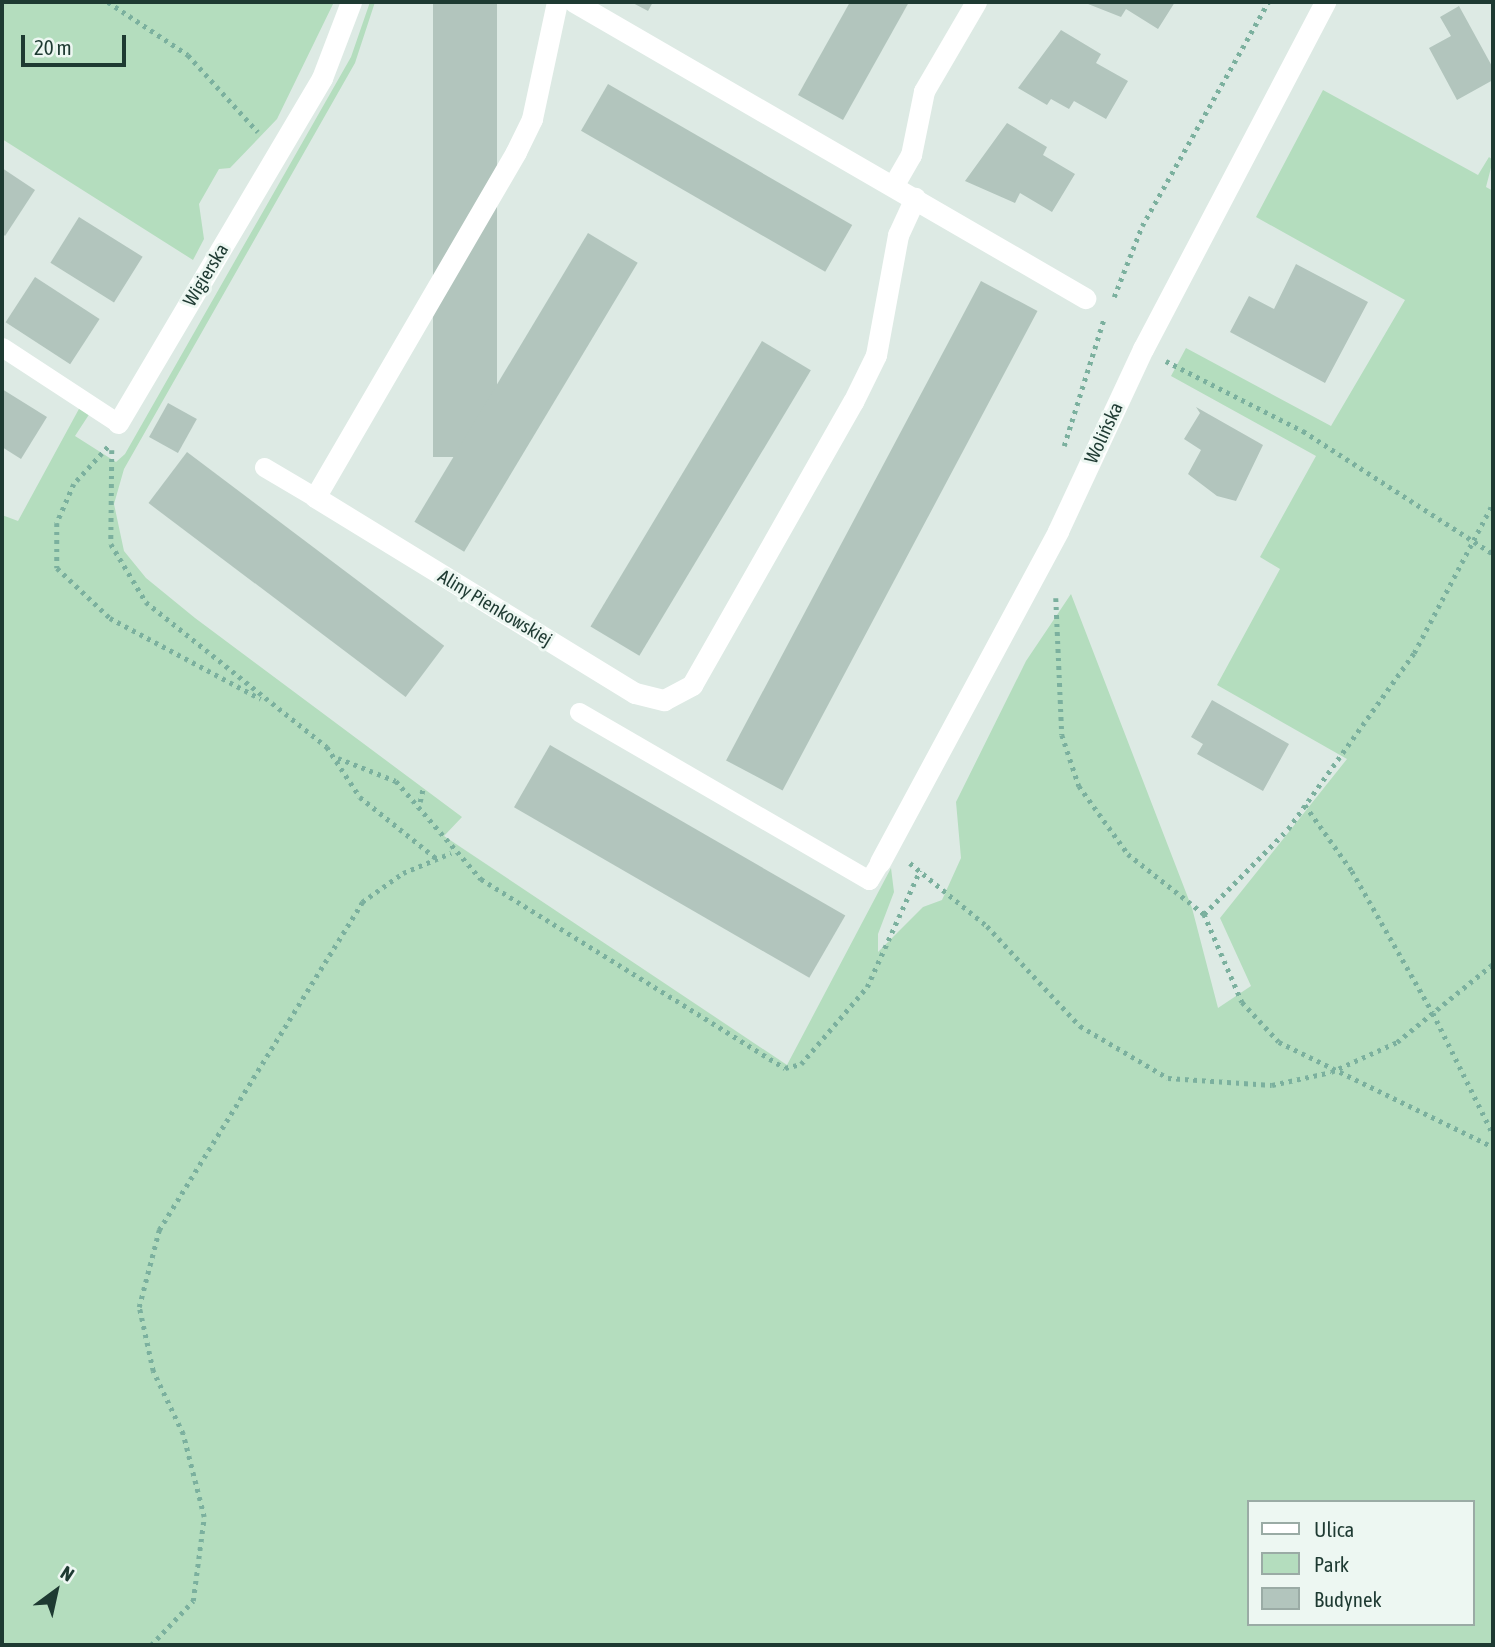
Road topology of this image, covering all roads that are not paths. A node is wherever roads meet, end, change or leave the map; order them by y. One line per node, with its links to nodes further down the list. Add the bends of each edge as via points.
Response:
1 (351, 2): 10 (street, Wigierska, via 334,52)
2 (557, 2): 12 (street, via 532,119 516,152)
3 (574, 2): 6 (street)
4 (976, 2): 6 (street, via 923,91 911,155)
5 (1325, 2): 14 (street, Wolińska, via 1143,349 1058,531)
6 (893, 186): 7 (street)
7 (915, 198): 8 (street); 12 (street, Aliny Pienkowskiej, via 898,235 870,371 681,694 664,700 635,693)
8 (1086, 298)
9 (2, 347): 10 (lane)
10 (118, 423)
11 (264, 467): 12 (lane)
12 (315, 496)
13 (579, 712): 14 (lane, via 869,880)
14 (885, 854)

